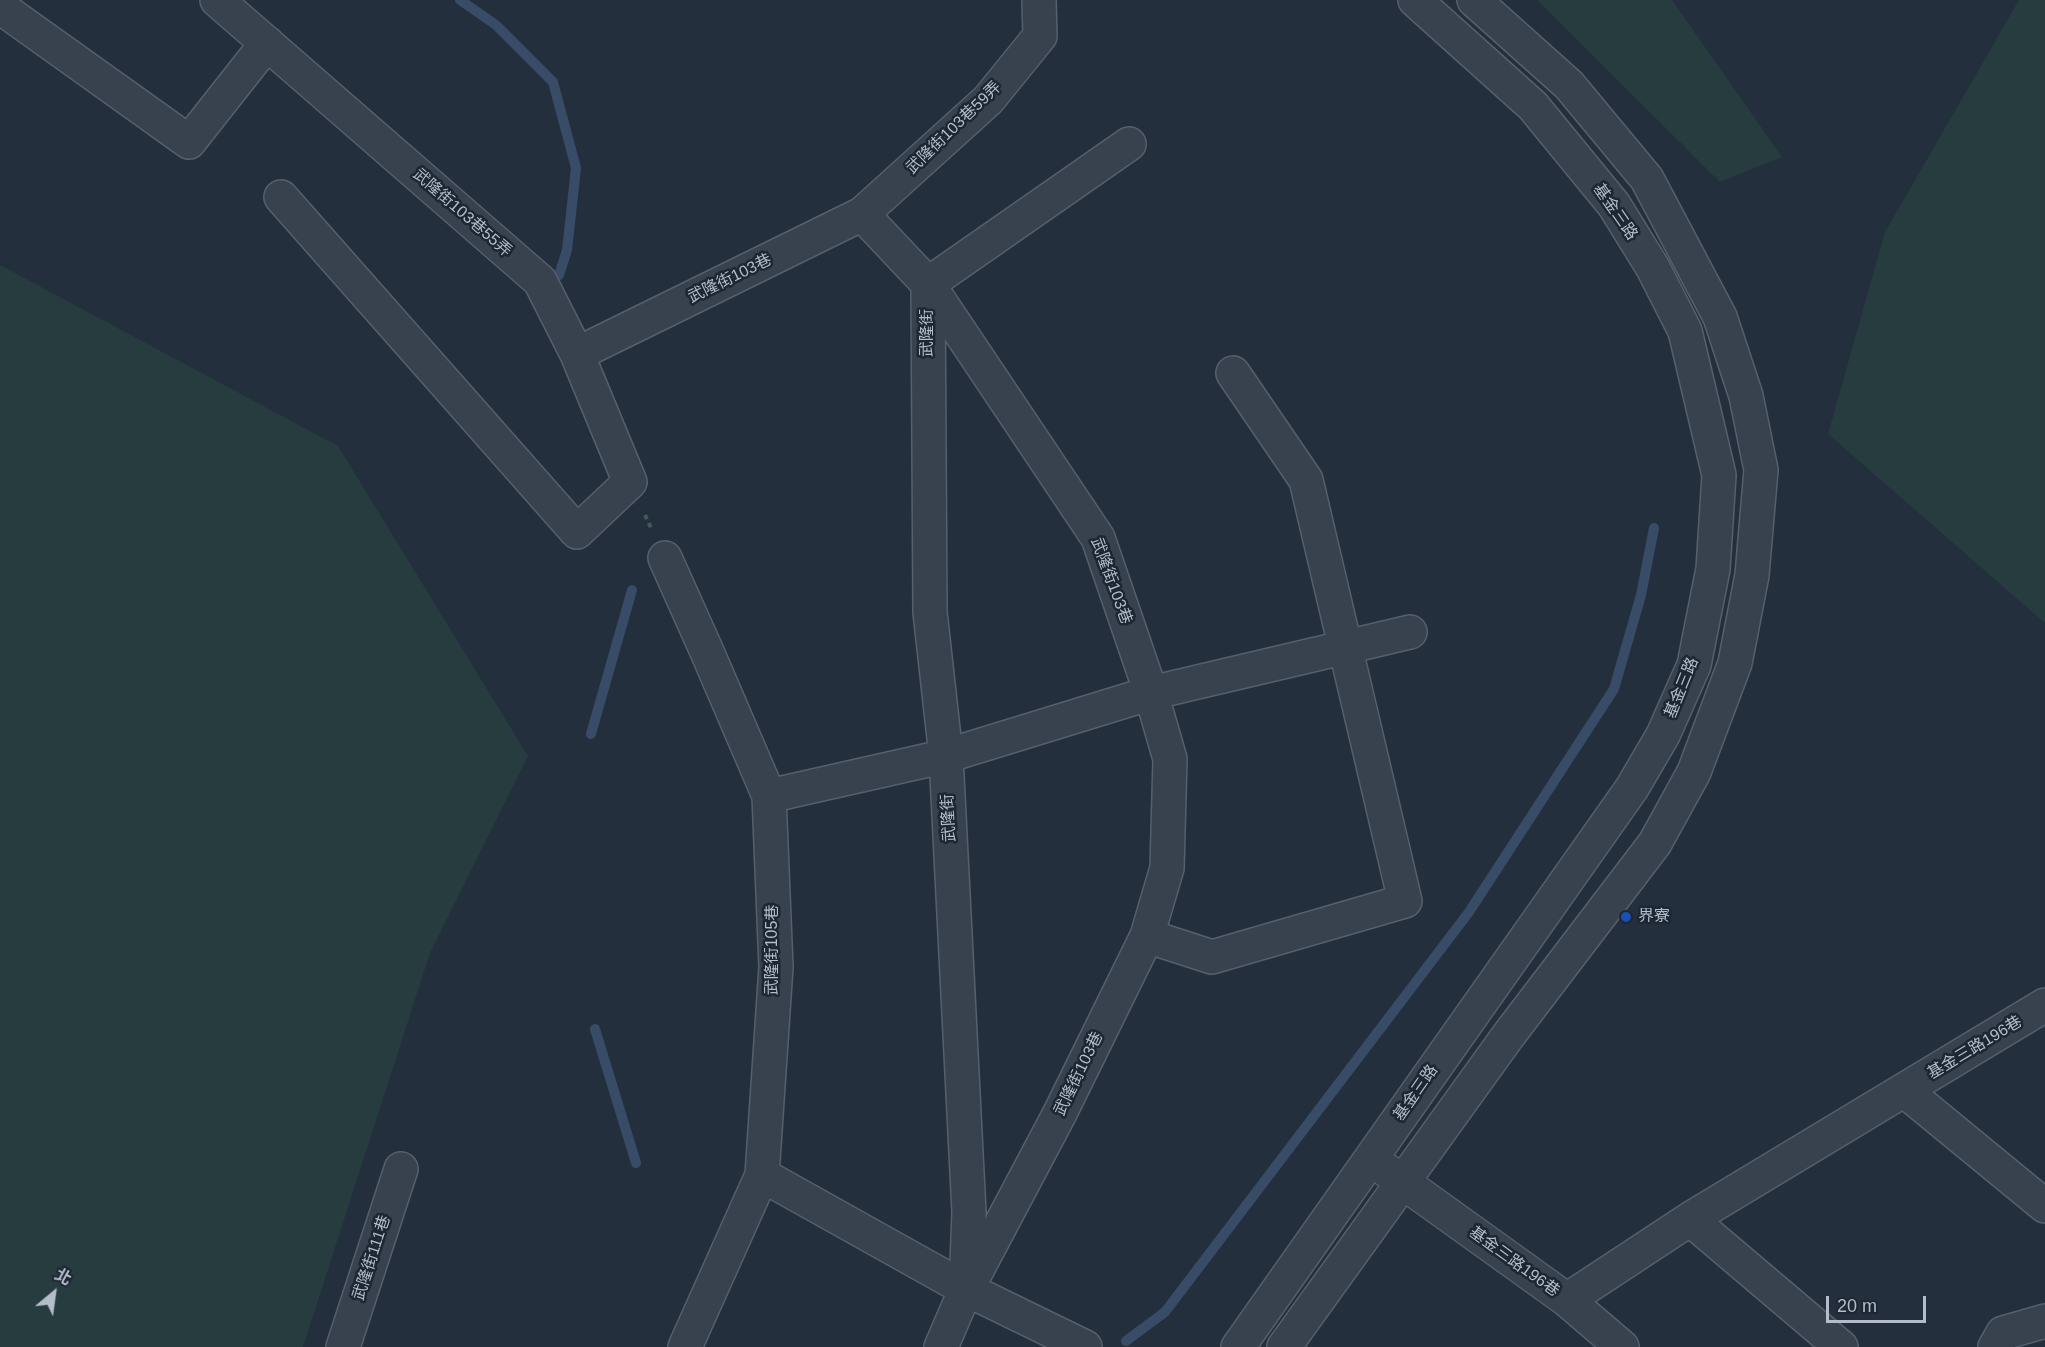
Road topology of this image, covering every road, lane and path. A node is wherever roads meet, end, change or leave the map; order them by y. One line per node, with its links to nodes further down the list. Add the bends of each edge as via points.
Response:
1 (217, 0): 6 (street, 武隆街103巷55弄)
2 (1039, 0): 9 (street, 武隆街103巷59弄, via 1040,36 988,100)
3 (1415, 0): 23 (street, 基金三路, via 1533,106 1619,214 1653,267 1685,331 1719,475 1713,569 1694,665 1663,735 1632,788)
4 (1474, 0): 26 (street, via 1569,85 1647,179 1720,317 1746,396 1761,470 1752,576 1735,663 1694,772 1655,843 1508,1036)
5 (0, 7): 6 (street, via 189,142)
6 (267, 44): 11 (street, 武隆街103巷55弄, via 540,282)
7 (1129, 144): 10 (street)
8 (281, 197): 13 (street, via 576,531)
9 (862, 214): 10 (street, 武隆街103巷); 11 (street, 武隆街103巷)
10 (928, 284): 17 (street, 武隆街103巷, via 1098,538); 18 (street, 武隆街, via 930,612)
11 (577, 354): 13 (street, 武隆街103巷55弄)
12 (1233, 373): 16 (street, via 1306,480)
13 (630, 482): 14 (path)
14 (665, 558): 19 (street, 武隆街105巷)
15 (1410, 632): 16 (street)
16 (1346, 648): 17 (street); 20 (street, via 1405,902 1212,957)
17 (1151, 693): 18 (street); 20 (street, 武隆街103巷, via 1170,759 1170,815 1167,868)
18 (946, 756): 19 (street); 29 (street, 武隆街, via 969,1212)
19 (769, 796): 25 (street, 武隆街105巷, via 776,967)
20 (1147, 936): 29 (street, 武隆街103巷, via 1060,1113)
21 (2045, 1005): 22 (street, 基金三路196巷)
22 (1905, 1091): 27 (street, 基金三路196巷); 28 (street, 基金三路196巷)
23 (1369, 1159): 26 (street, 基金三路196巷); 36 (street, 基金三路)
24 (401, 1169): 32 (street, 武隆街111巷)
25 (762, 1175): 29 (street); 33 (street, 武隆街105巷)
26 (1404, 1182): 30 (street, 基金三路196巷); 37 (street)
27 (2045, 1206)
28 (1690, 1219): 30 (street, 基金三路196巷); 39 (street)
29 (966, 1289): 34 (street, 武隆街); 35 (street)
30 (1567, 1300): 38 (street)
31 (2045, 1321): 40 (street, via 2002,1333)
32 (343, 1347)
33 (685, 1347)
34 (941, 1347)
35 (1085, 1347)
36 (1238, 1347)
37 (1284, 1347)
38 (1622, 1347)
39 (1841, 1347)
40 (1995, 1347)

